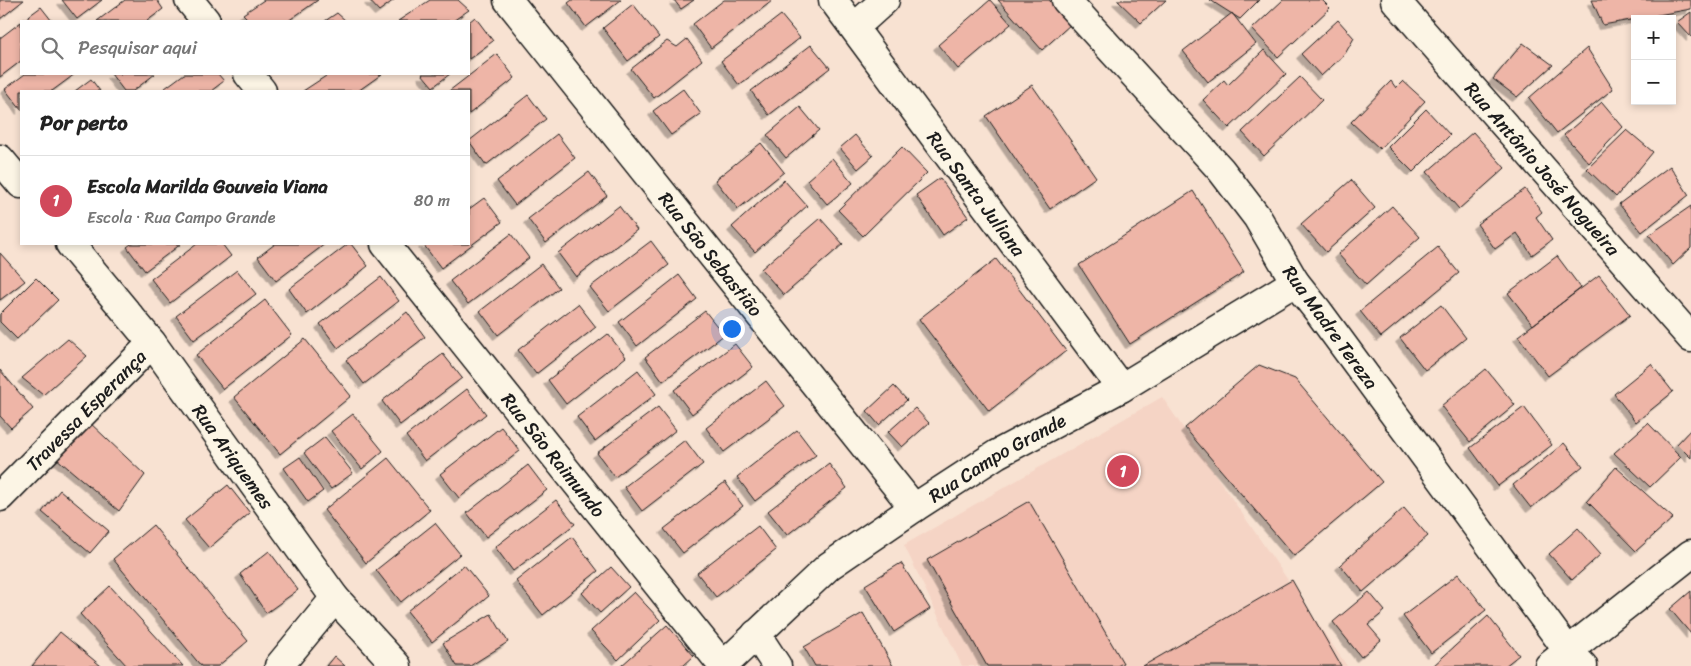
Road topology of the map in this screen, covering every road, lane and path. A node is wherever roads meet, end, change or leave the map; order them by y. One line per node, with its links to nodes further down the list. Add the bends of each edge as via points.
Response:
1 (189, 0): 7 (street)
2 (508, 0): 20 (street, Rua São Sebastião)
3 (833, 0): 8 (street, Rua Santa Juliana)
4 (885, 0): 8 (street)
5 (1066, 0): 15 (street, Rua Madre Tereza, via 1221,170 1257,217)
6 (1395, 0): 16 (street, Rua Antônio José Nogueira)
7 (205, 20)
8 (855, 27): 18 (street, Rua Santa Juliana)
9 (249, 75): 10 (street)
10 (261, 90)
11 (0, 158): 12 (street)
12 (20, 183)
13 (71, 245): 17 (street, Rua Ariquemes)
14 (385, 245): 27 (street, Rua São Raimundo)
15 (1295, 282): 18 (street, Rua Campo Grande); 24 (street, Rua Madre Tereza)
16 (1691, 338)
17 (152, 343): 19 (street, Travessa Esperança); 22 (street, Rua Ariquemes)
18 (1121, 388): 20 (street, Rua Campo Grande, via 996,454)
19 (0, 497)
20 (914, 508): 23 (street, Rua Campo Grande, via 829,566)
21 (1691, 554): 24 (street)
22 (335, 598): 25 (street); 26 (street, Rua Ariquemes)
23 (756, 634): 27 (street, Rua Campo Grande); 28 (street)
24 (1567, 661)
25 (279, 666)
26 (397, 666)
27 (723, 666)
28 (777, 666)

